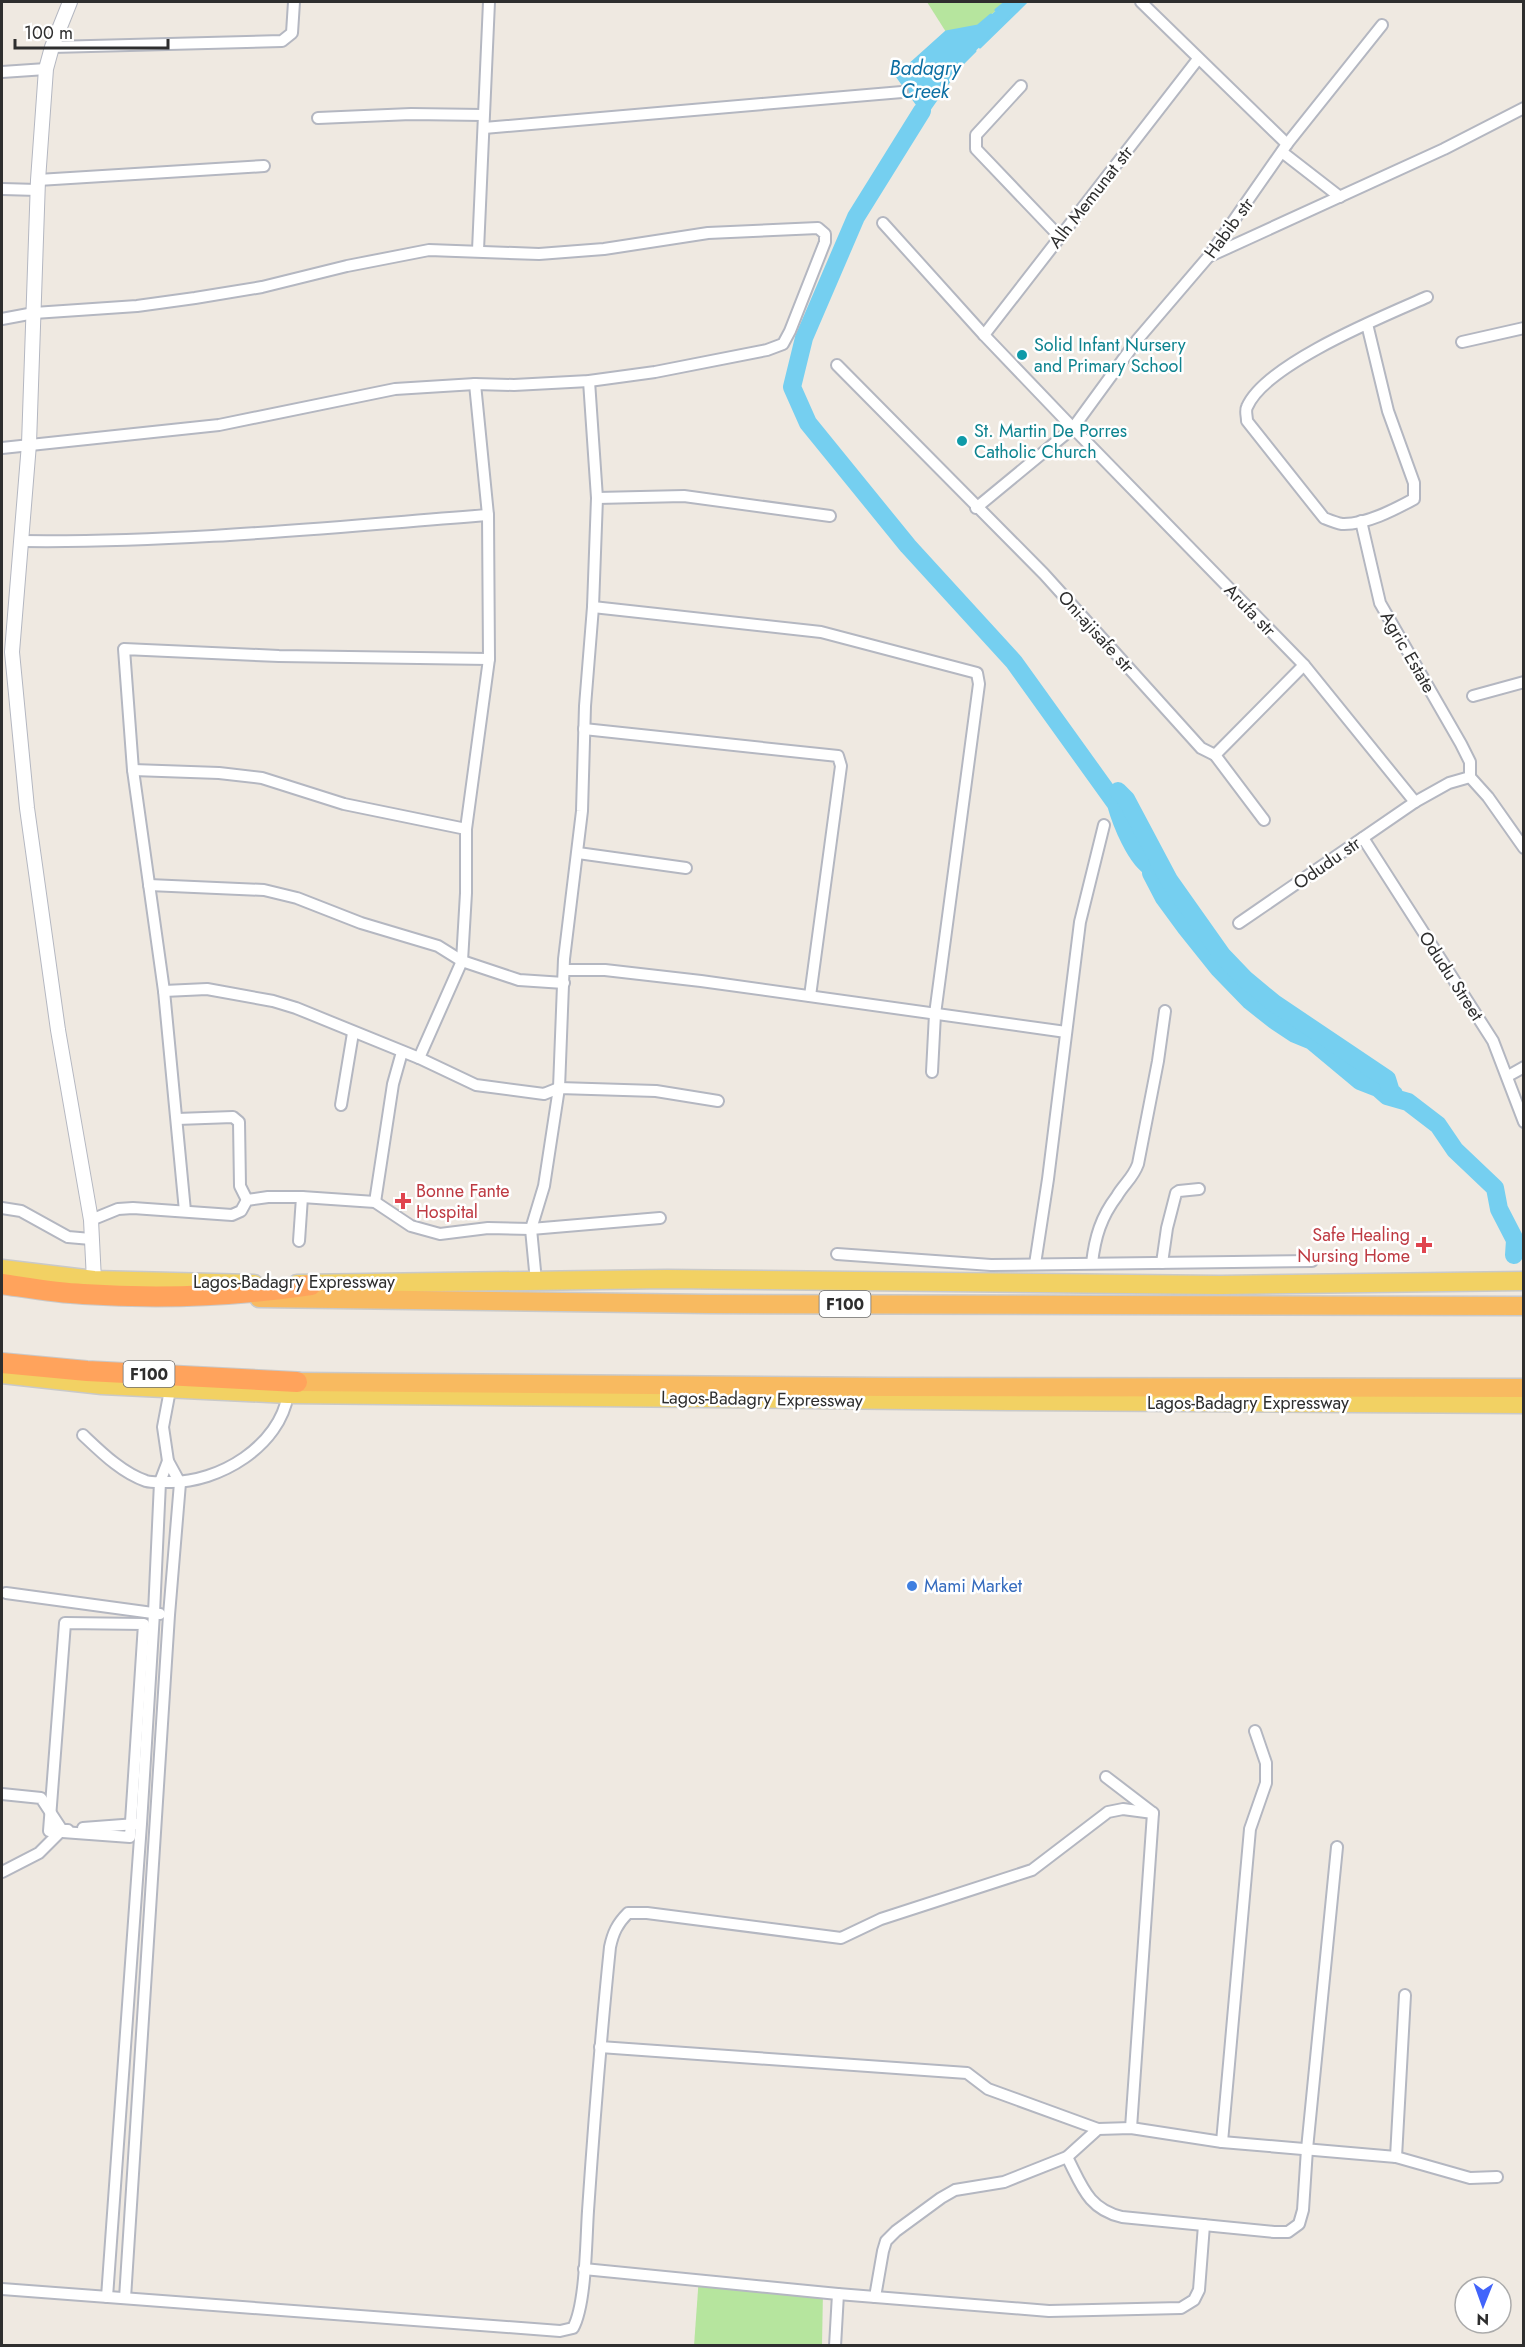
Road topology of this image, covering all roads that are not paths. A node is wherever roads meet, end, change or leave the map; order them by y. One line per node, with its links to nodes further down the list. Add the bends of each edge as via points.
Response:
1 (70, 2): 6 (street)
2 (294, 2): 6 (street, via 292,33 282,41)
3 (489, 2): 13 (street)
4 (1141, 2): 7 (street)
5 (1382, 25): 16 (street, Habib str)
6 (52, 47): 8 (street)
7 (1198, 59): 16 (street); 22 (street, Alh Memunat str)
8 (46, 69): 9 (street); 18 (street)
9 (2, 72)
10 (1021, 86): 22 (street, via 976,135 976,149)
11 (902, 92): 15 (street)
12 (1524, 108): 20 (street)
13 (483, 115): 14 (street); 15 (street)
14 (318, 118)
15 (484, 128): 23 (street)
16 (1285, 148): 20 (street); 24 (street, Habib str)
17 (264, 166): 18 (street)
18 (38, 185): 19 (street); 26 (street)
19 (2, 189)
20 (1340, 197): 24 (street)
21 (883, 223): 30 (street)
22 (1060, 237): 30 (street, Alh Memunat str)
23 (478, 250): 26 (street, via 429,250 195,298); 33 (street, via 539,254 604,249 708,233 818,228 825,234 783,344 655,372)
24 (1209, 256): 35 (street, Habib str, via 1138,339)
25 (1427, 297): 28 (street)
26 (34, 313): 27 (street); 36 (street)
27 (2, 319)
28 (1367, 324): 42 (street, via 1388,411 1414,483 1414,499); 42 (street, via 1294,361 1255,395 1246,409 1247,421 1324,518 1341,524)
29 (1524, 328): 31 (street)
30 (984, 335): 35 (street)
31 (1462, 342)
32 (837, 365): 39 (street, Oni-ajisafe str)
33 (589, 381): 34 (street); 38 (street)
34 (475, 384): 36 (street, via 395,389 219,425); 40 (street)
35 (1073, 428): 39 (street); 47 (street, Arufa str)
36 (29, 444): 37 (street); 43 (street)
37 (2, 448)
38 (597, 498): 41 (street, via 684,496); 44 (street)
39 (976, 508): 51 (street, Oni-ajisafe str, via 1044,574 1201,748)
40 (488, 515): 43 (street, via 230,535); 46 (street)
41 (830, 516)
42 (1361, 521): 53 (street, Agric Estate, via 1380,603 1461,744 1470,762)
43 (21, 541): 45 (street)
44 (593, 607): 50 (street); 72 (street, via 821,632 977,673 979,684)
45 (7, 643): 92 (street, via 46,951)
46 (489, 659): 52 (street, via 279,656 127,648 123,653); 58 (street)
47 (1304, 665): 51 (street); 54 (street, Arufa str)
48 (1524, 682): 49 (street)
49 (1473, 696)
50 (584, 729): 62 (street); 70 (street, via 838,756 841,766)
51 (1215, 755): 55 (street, Oni-ajisafe str)
52 (134, 770): 58 (street, via 219,772 262,778 344,804); 64 (street)
53 (1470, 777): 54 (street, Odudu str, via 1449,783); 59 (street)
54 (1415, 802): 60 (street, Odudu str)
55 (1264, 820)
56 (1104, 825): 73 (street, via 1080,922)
57 (1524, 826): 59 (street)
58 (466, 829): 66 (street)
59 (1511, 830): 61 (street)
60 (1363, 838): 65 (street, Odudu str); 79 (street, Odudu Street, via 1493,1041)
61 (1524, 848)
62 (578, 853): 63 (street); 67 (street)
63 (686, 868)
64 (149, 885): 66 (street, via 264,890 297,898 361,923 438,946); 69 (street)
65 (1239, 923)
66 (462, 961): 68 (street, via 519,980); 76 (street)
67 (564, 970): 68 (street); 70 (street, via 605,970)
68 (564, 983): 80 (street)
69 (164, 991): 74 (street, via 207,989 242,994 296,1008); 83 (street)
70 (810, 996): 72 (street)
71 (1165, 1011): 99 (street, via 1138,1164 1095,1237)
72 (935, 1014): 73 (street); 78 (street)
73 (1066, 1032): 98 (street)
74 (353, 1033): 75 (street); 82 (street)
75 (402, 1052): 76 (street); 88 (street, via 393,1084)
76 (419, 1058): 80 (street, via 476,1085 544,1094)
77 (1524, 1066): 79 (street)
78 (932, 1072)
79 (1508, 1076): 84 (street, Odudu Street)
80 (560, 1088): 81 (street, via 656,1091); 93 (street, via 544,1186)
81 (718, 1101)
82 (341, 1105)
83 (177, 1119): 87 (street, via 237,1119 240,1186); 90 (street)
84 (1524, 1122)
85 (1199, 1189): 100 (street, via 1176,1193)
86 (302, 1197): 87 (street); 88 (street); 95 (street)
87 (247, 1200): 90 (street, via 241,1211 232,1215)
88 (375, 1202): 93 (street, via 411,1227 427,1232)
89 (2, 1208): 94 (street, via 21,1211 68,1237)
90 (185, 1211): 92 (street, via 118,1209)
91 (660, 1218): 93 (street)
92 (91, 1220): 94 (street)
93 (531, 1229): 103 (street)
94 (91, 1239): 102 (street)
95 (299, 1241)
96 (837, 1254): 98 (street, via 991,1265)
97 (1312, 1261): 100 (street)
98 (1035, 1263): 99 (street)
99 (1092, 1263): 100 (street)
100 (1162, 1263)
101 (2, 1269): 102 (main road, Lagos-Badagry Expressway)
102 (94, 1280): 106 (main road, Lagos-Badagry Expressway)
103 (537, 1281): 104 (main road, Lagos-Badagry Expressway, via 1221,1285); 106 (main road, Lagos-Badagry Expressway)
104 (1524, 1281)
105 (2, 1284): 107 (highway, Lagos-Badagry Expressway / F100, via 82,1294)
106 (311, 1285): 107 (highway, via 275,1291)
107 (166, 1296): 108 (highway, Lagos-Badagry Expressway / F100, via 709,1304)
108 (1524, 1306)
109 (2, 1363): 111 (highway, Lagos-Badagry Expressway / F100)
110 (2, 1374): 113 (main road, Lagos-Badagry Expressway)
111 (293, 1388): 112 (highway, Lagos-Badagry Expressway / F100); 113 (main road, Lagos-Badagry Expressway); 114 (main road, Lagos-Badagry Expressway, via 986,1401); 118 (street, via 286,1407 260,1444 223,1472)
112 (1524, 1388)
113 (170, 1390): 116 (street, via 163,1427)
114 (1524, 1404)
115 (83, 1435): 117 (street, via 123,1468 146,1481)
116 (168, 1461): 117 (street); 118 (street)
117 (160, 1482): 118 (street); 120 (street)
118 (180, 1483): 121 (street)
119 (6, 1593): 120 (street)
120 (154, 1613): 121 (street); 127 (street)
121 (169, 1615): 146 (street)
122 (144, 1624): 122 (street, via 65,1623 49,1831 130,1837)
123 (1255, 1731): 135 (street, via 1266,1764 1266,1782 1250,1829)
124 (1106, 1777): 126 (street)
125 (2, 1794): 128 (street, via 41,1798)
126 (1153, 1813): 132 (street, via 1123,1809 1108,1812 1032,1870 881,1919 841,1938 628,1913 613,1934); 133 (street)
127 (141, 1824): 128 (street); 144 (street)
128 (62, 1830): 130 (street, via 39,1853)
129 (1338, 1847): 136 (street)
130 (2, 1872)
131 (1405, 1995): 138 (street)
132 (600, 2047): 134 (street, via 967,2073 988,2089); 141 (street)
133 (1131, 2128): 134 (street); 135 (street)
134 (1098, 2129): 137 (street)
135 (1222, 2142): 136 (street)
136 (1307, 2149): 138 (street); 140 (street, via 1299,2224 1288,2232)
137 (1067, 2157): 140 (street, via 1092,2203 1106,2213); 145 (street, via 1004,2182 966,2187 941,2198 886,2241)
138 (1396, 2157): 139 (street, via 1470,2178)
139 (1497, 2177)
140 (1204, 2225): 145 (street, via 1199,2290 1194,2300 1181,2308 1049,2311)
141 (584, 2269): 143 (street); 146 (street, via 579,2318 573,2328 561,2331)
142 (2, 2289): 144 (street)
143 (838, 2294): 145 (street); 147 (street)
144 (107, 2297): 146 (street)
145 (875, 2297)
146 (124, 2298)
147 (835, 2346)

